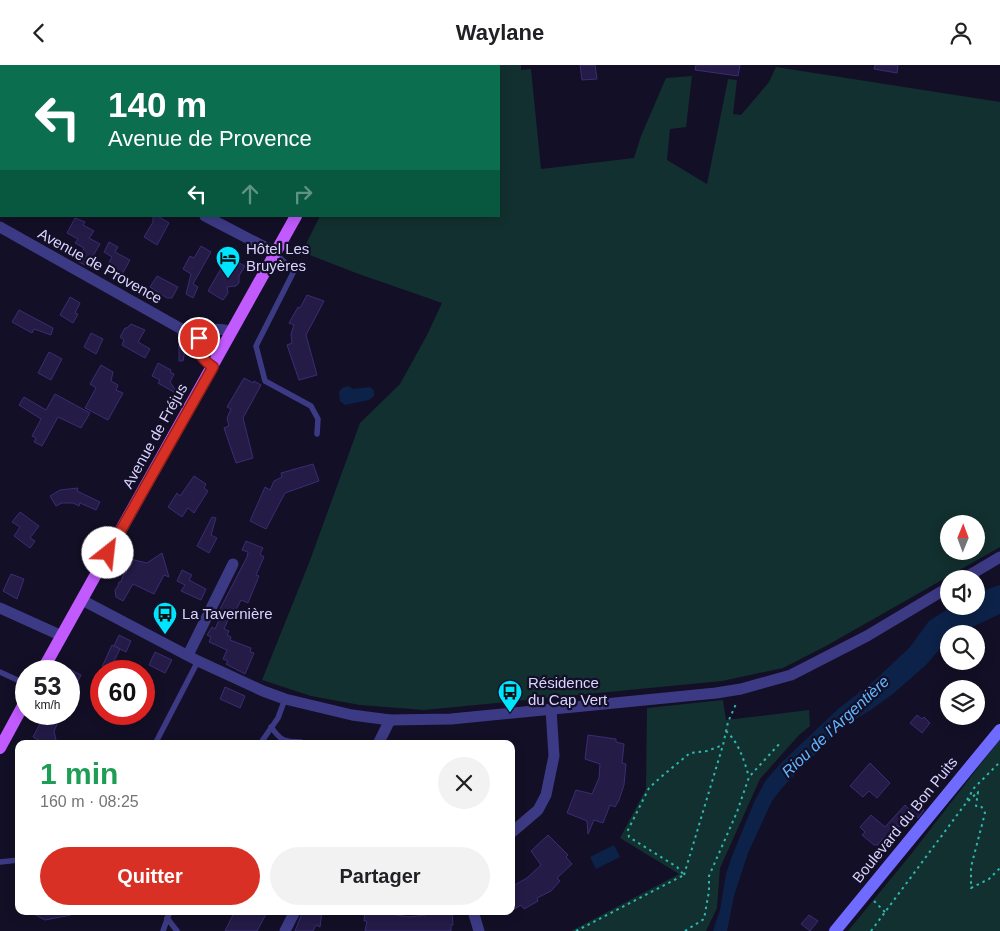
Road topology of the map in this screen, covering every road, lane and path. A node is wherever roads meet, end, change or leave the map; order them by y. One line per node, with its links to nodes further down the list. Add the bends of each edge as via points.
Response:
1 (207, 217): 4 (street)
2 (295, 217): 4 (main road, Avenue de Fréjus)
3 (0, 227): 6 (street, Avenue de Provence)
4 (276, 253): 5 (main road, Avenue de Fréjus); 8 (lane, via 294,271 256,346 265,381 311,406 318,419)
5 (231, 332): 6 (street, via 215,329); 7 (main road, Avenue de Fréjus)
6 (193, 335): 7 (street, via 200,356)
7 (213, 367): 13 (main road, Avenue de Fréjus)
8 (317, 434)
9 (1000, 557): 11 (street)
10 (234, 564): 16 (street)
11 (978, 570)
12 (940, 592): 23 (street, via 867,637 791,675 716,693)
13 (82, 600): 15 (main road, Avenue de Fréjus); 16 (street)
14 (0, 608): 15 (street)
15 (62, 636): 17 (main road, Avenue de Fréjus)
16 (188, 655): 18 (street)
17 (48, 660)
18 (198, 661): 21 (street); 29 (lane)
19 (0, 672): 20 (lane)
20 (15, 679)
21 (285, 699): 25 (street, via 352,715); 26 (lane)
22 (736, 704): 28 (path)
23 (551, 709): 25 (street, via 451,719); 39 (street, via 554,756 546,795 538,810)
24 (15, 720): 35 (main road)
25 (390, 720): 32 (street)
26 (271, 727): 30 (lane); 31 (lane)
27 (1000, 730): 44 (main road, Boulevard du Bon Puits)
28 (726, 731): 34 (path); 37 (path, via 734,739)
29 (158, 740)
30 (263, 740)
31 (283, 740)
32 (380, 740)
33 (781, 742): 37 (path)
34 (723, 745): 43 (path); 43 (path, via 690,753 668,771 649,788 628,830 629,837 677,867)
35 (0, 748)
36 (1000, 762): 38 (path, via 974,788)
37 (749, 777): 55 (path, via 709,876 710,891 704,919)
38 (966, 803): 42 (path, via 978,792 976,806 981,806 985,813 971,867 971,888 989,879); 45 (path)
39 (515, 830)
40 (15, 861): 41 (lane)
41 (0, 863)
42 (1000, 868)
43 (684, 875): 54 (path)
44 (867, 893): 45 (path); 56 (main road, Boulevard du Bon Puits)
45 (884, 912): 57 (path)
46 (168, 915): 49 (lane)
47 (292, 915): 52 (street)
48 (474, 915): 53 (street)
49 (167, 918): 50 (lane); 51 (lane)
50 (162, 930)
51 (177, 931)
52 (285, 931)
53 (479, 931)
54 (576, 931)
55 (686, 931)
56 (835, 931)
57 (871, 931)

